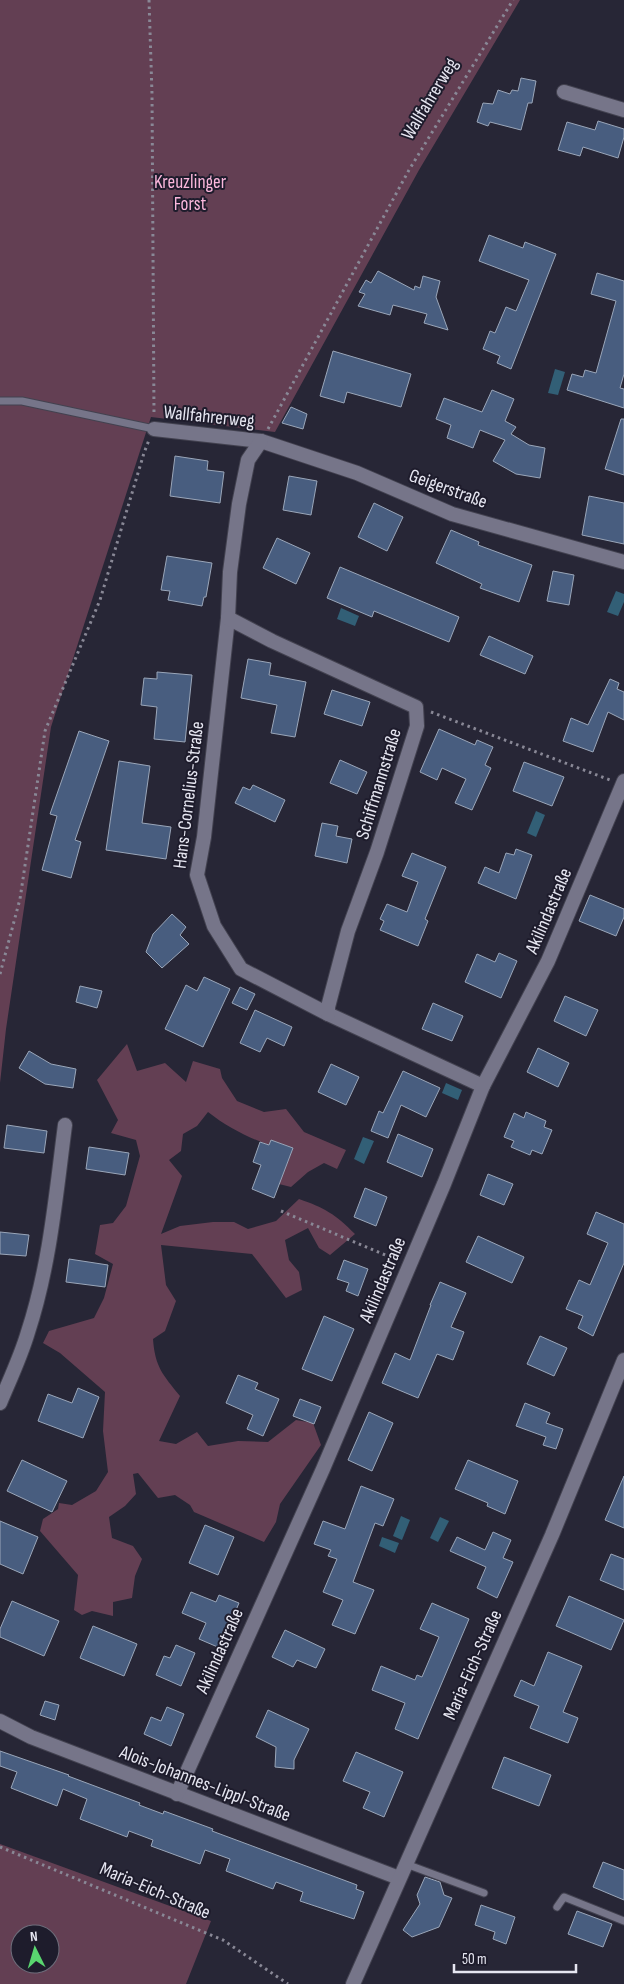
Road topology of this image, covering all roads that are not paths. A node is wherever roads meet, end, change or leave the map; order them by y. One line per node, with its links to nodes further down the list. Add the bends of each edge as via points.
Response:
1 (564, 92): 2 (street)
2 (624, 110)
3 (0, 400): 4 (lane, via 22,400)
4 (154, 429): 5 (street, Wallfahrerweg)
5 (261, 441): 6 (street, Geigerstraße, via 357,473 452,514); 7 (street, Hans-Cornelius-Straße, via 248,460 238,504)
6 (624, 562)
7 (228, 618): 9 (street, Hans-Cornelius-Straße, via 197,876 214,926 241,969); 9 (street, Schiffmannstraße, via 416,707 417,726 348,931)
8 (623, 783): 10 (street, Akilindastraße, via 548,961)
9 (328, 1014): 10 (street, Hans-Cornelius-Straße)
10 (483, 1086): 15 (street, Akilindastraße, via 410,1266)
11 (65, 1125): 13 (street, via 56,1199 38,1296 28,1332)
12 (624, 1360): 16 (street, Maria-Eich-Straße, via 552,1535)
13 (0, 1402)
14 (0, 1721): 15 (street, Alois-Johannes-Lippl-Straße, via 30,1737)
15 (177, 1794): 17 (street, Alois-Johannes-Lippl-Straße)
16 (406, 1864): 17 (street, Maria-Eich-Straße); 18 (lane)
17 (399, 1878): 21 (street, Maria-Eich-Straße)
18 (484, 1893)
19 (557, 1907): 20 (lane, via 564,1897)
20 (624, 1921)
21 (353, 1984)

